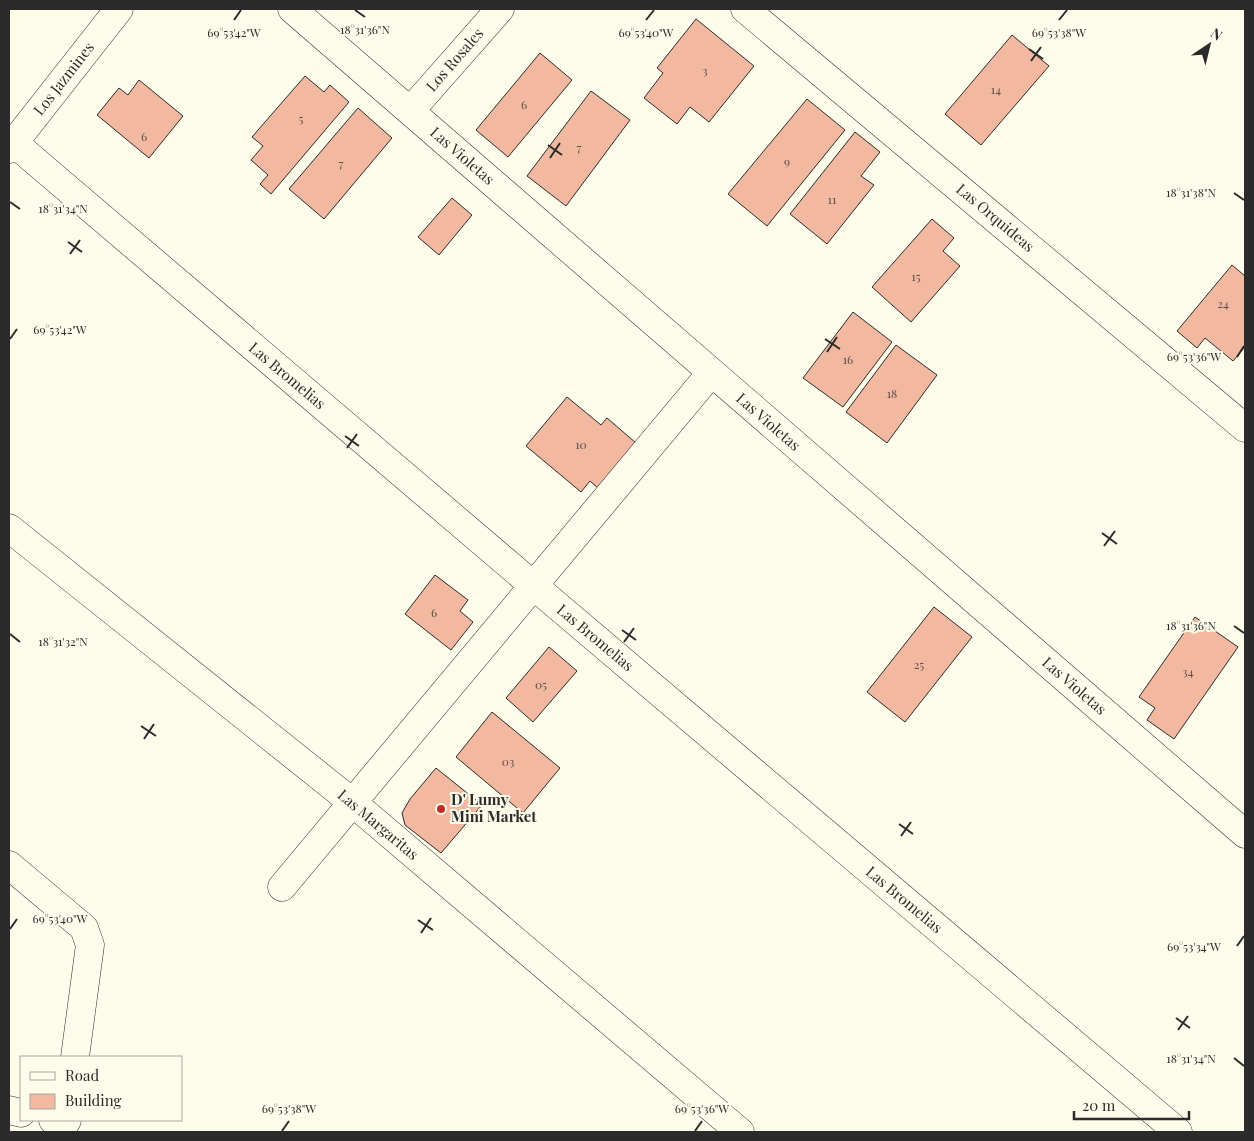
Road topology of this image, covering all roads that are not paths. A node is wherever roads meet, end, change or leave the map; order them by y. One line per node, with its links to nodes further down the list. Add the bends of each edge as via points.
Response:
1 (118, 9): 6 (street, Los Jazmines)
2 (292, 9): 5 (street, Las Violetas)
3 (500, 9): 5 (street, Los Rosales)
4 (745, 9): 8 (street, Las Orquideas)
5 (410, 110): 7 (street, Las Violetas)
6 (11, 146): 10 (street, Las Bromelias)
7 (711, 373): 10 (street); 12 (street, Las Violetas)
8 (1245, 428)
9 (9, 528): 11 (street, Las Margaritas)
10 (534, 586): 11 (street); 17 (street, Las Bromelias)
11 (352, 802): 14 (street); 16 (street, Las Margaritas)
12 (1245, 834)
13 (9, 865): 15 (street, via 84,928 90,946)
14 (282, 887)
15 (75, 1056)
16 (740, 1132)
17 (1178, 1132)

